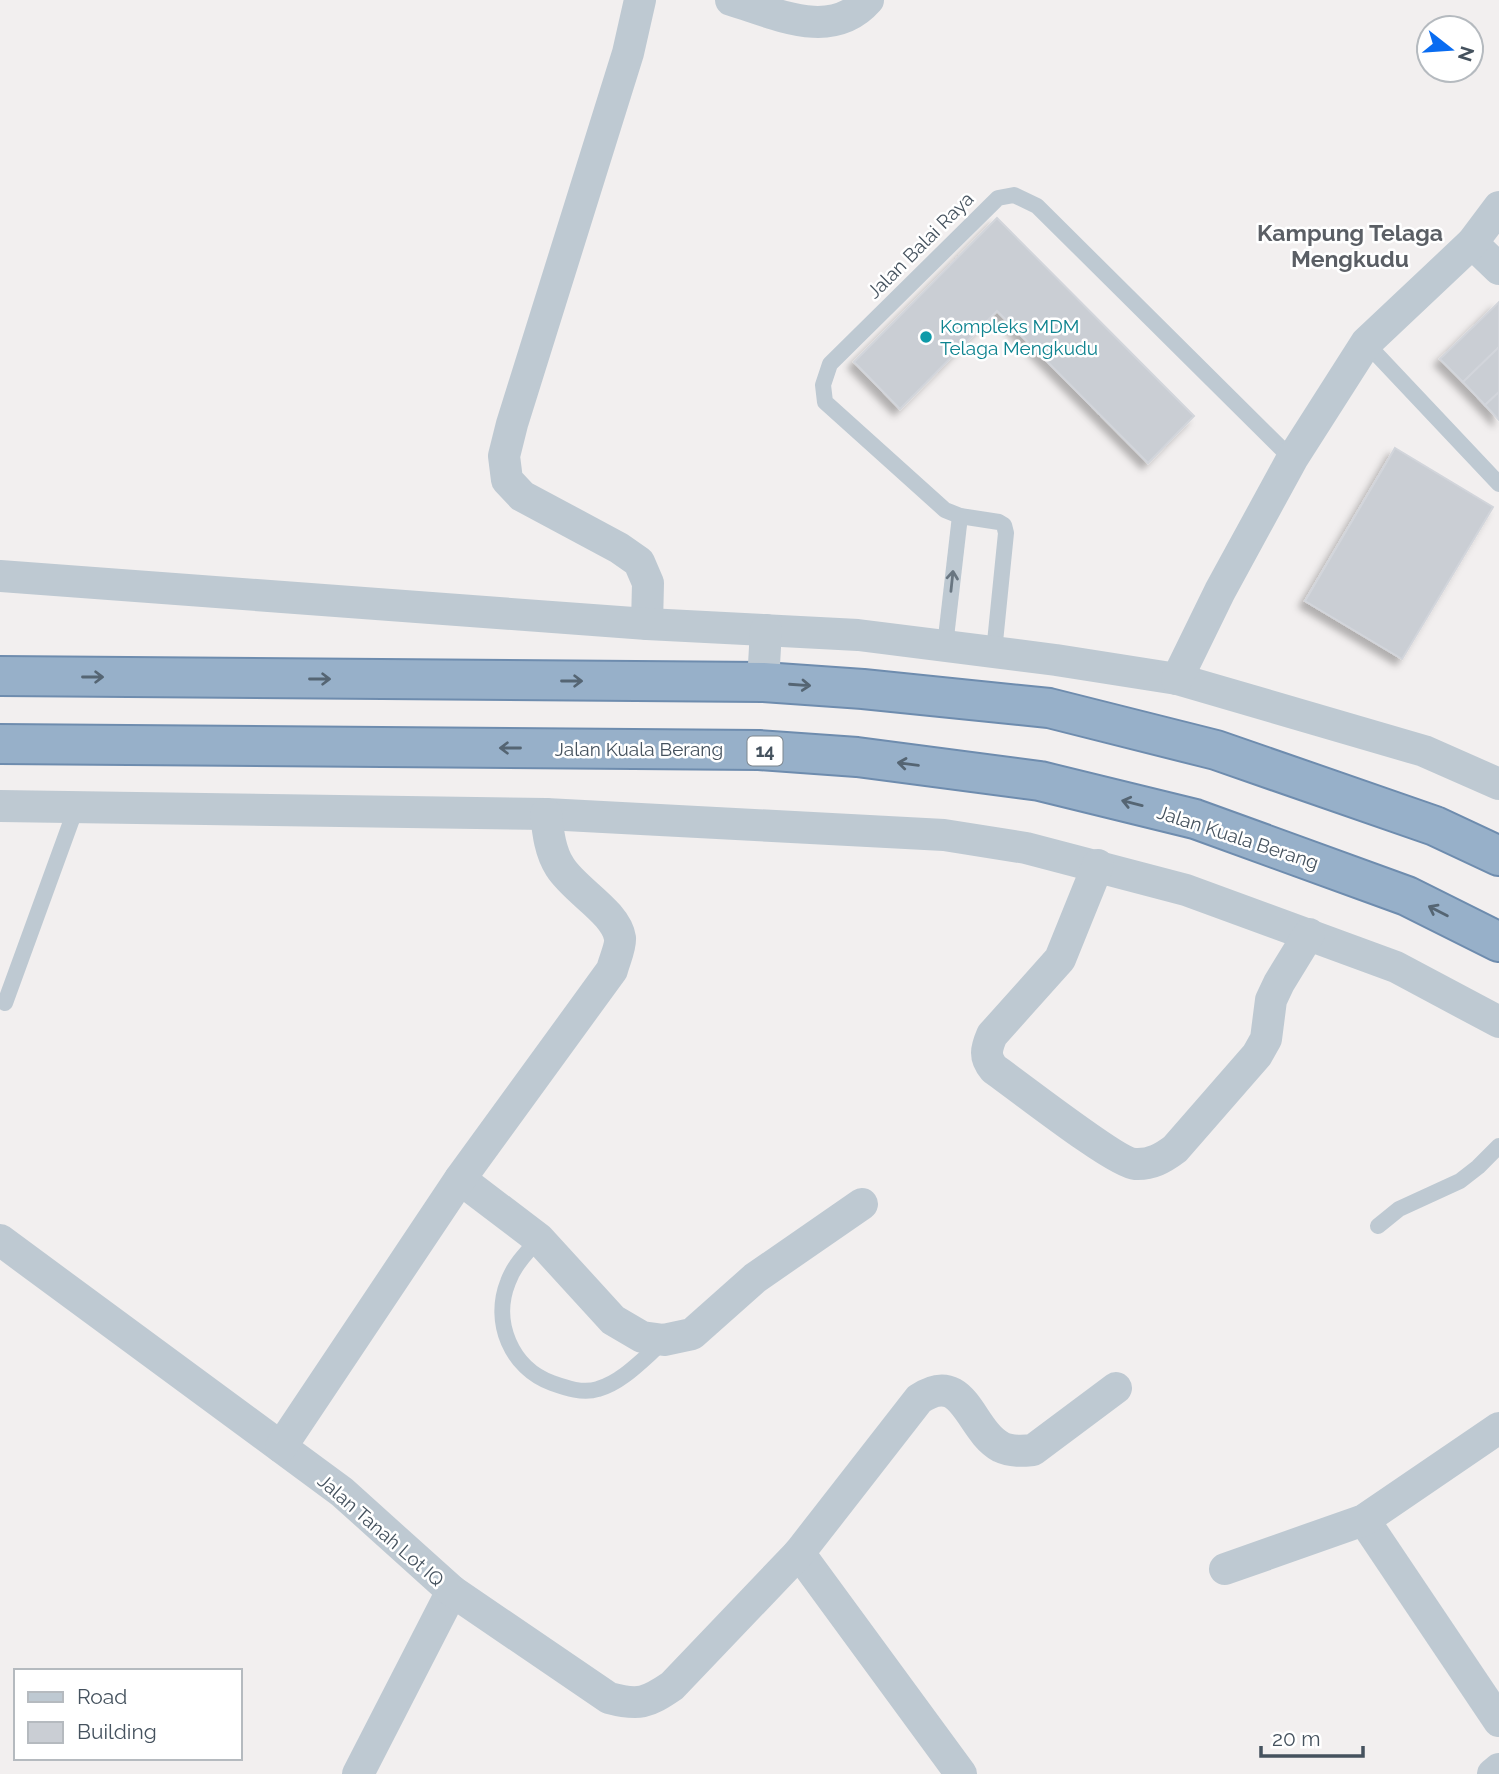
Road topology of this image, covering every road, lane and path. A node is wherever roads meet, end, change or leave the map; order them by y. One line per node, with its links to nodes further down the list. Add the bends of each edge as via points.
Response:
1 (640, 0): 12 (street, via 628,53 504,456 507,480 522,496 639,562 648,583)
2 (731, 0): 3 (street, via 808,23 834,22)
3 (868, 0)
4 (1499, 207): 5 (street)
5 (1472, 243): 6 (street); 7 (street)
6 (1499, 269)
7 (1366, 343): 8 (street); 9 (lane)
8 (1292, 459): 10 (lane, Jalan Balai Raya, via 1037,206 1014,195 998,198 830,364 823,385 825,402 837,414 945,510); 19 (street)
9 (1499, 484)
10 (960, 516): 14 (lane, one-way to 10); 15 (lane, via 1004,525)
11 (0, 576): 12 (street)
12 (648, 624): 13 (street)
13 (766, 630): 14 (street); 20 (street)
14 (945, 646): 15 (street)
15 (994, 652): 19 (street)
16 (0, 662): 18 (highway)
17 (0, 676): 18 (highway)
18 (52, 677): 20 (highway, one-way to 20)
19 (1177, 680): 22 (street, via 1424,751)
20 (763, 682): 26 (highway, one-way to 26, via 1049,708 1216,750 1435,826)
21 (0, 744): 29 (highway, Jalan Kuala Berang / 14, one-way to 21, via 1407,896 1195,819 1040,781 857,757 758,750)
22 (1499, 784)
23 (0, 806): 24 (street)
24 (76, 807): 25 (street); 30 (lane)
25 (546, 814): 27 (street, via 944,835); 33 (street, via 559,866 574,886 611,918 620,939 612,970)
26 (1499, 856)
27 (1098, 865): 28 (street, via 1186,890); 28 (street, via 1060,959 992,1035 987,1061 1109,1152 1132,1164 1161,1159 1175,1149 1257,1055 1266,1039 1271,1000)
28 (1309, 934): 31 (street, via 1396,967)
29 (1499, 942)
30 (5, 1003)
31 (1499, 1022)
32 (1499, 1146): 35 (lane, via 1460,1181 1417,1199)
33 (460, 1179): 36 (street); 41 (street)
34 (862, 1204): 38 (street, via 755,1278 692,1334)
35 (1378, 1226)
36 (539, 1239): 38 (street, via 612,1320 642,1337); 38 (lane, via 507,1283 501,1310 505,1338 519,1361 538,1378 571,1390 598,1390 623,1376)
37 (0, 1240): 41 (street, Jalan Tanah Lot IQ)
38 (664, 1340)
39 (1116, 1388): 43 (street, via 1033,1450 1019,1451 992,1441 957,1396 944,1389 929,1392)
40 (1499, 1428): 42 (street)
41 (281, 1447): 45 (street, Jalan Tanah Lot IQ, via 342,1492)
42 (1364, 1520): 44 (street); 46 (street)
43 (799, 1553): 45 (street, via 672,1686 651,1700 629,1703 609,1698); 49 (street)
44 (1225, 1569)
45 (452, 1591): 48 (street, Jalan Tanah Lot IQ)
46 (1499, 1721)
47 (1499, 1769): 50 (street)
48 (358, 1774)
49 (961, 1774)
50 (1493, 1774)

